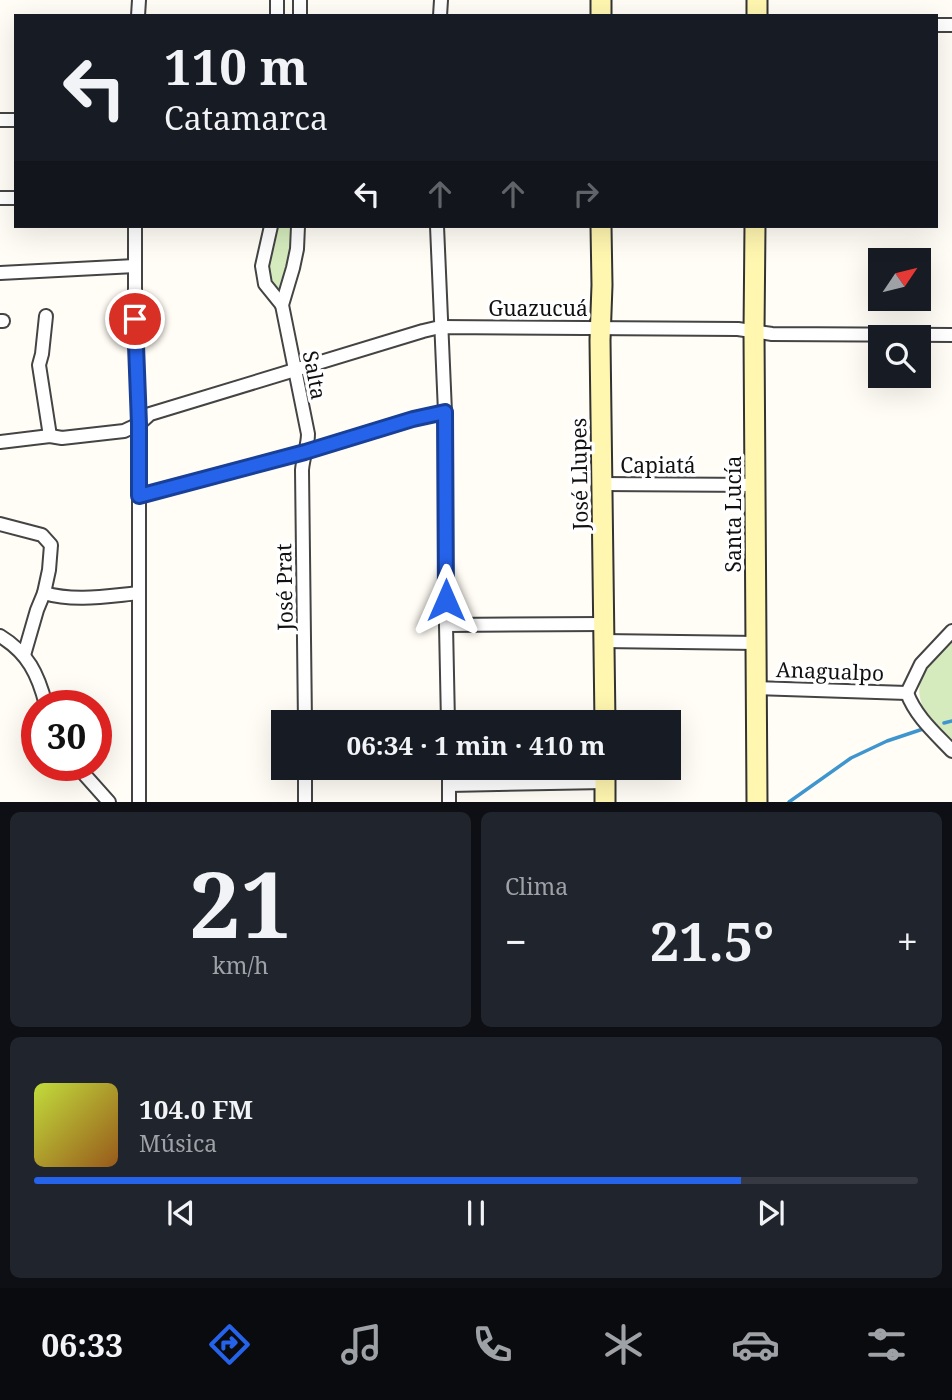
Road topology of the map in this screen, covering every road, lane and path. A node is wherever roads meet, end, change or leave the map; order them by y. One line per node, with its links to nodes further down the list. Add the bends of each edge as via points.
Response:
1 (135, 228): 7 (street)
2 (270, 228): 9 (street, Salta, via 261,266 265,284)
3 (298, 228): 9 (street, Salta)
4 (437, 228): 11 (street)
5 (601, 228): 12 (street, José Llupes)
6 (755, 228): 13 (street, Santa Lucía)
7 (135, 266): 8 (street); 17 (street)
8 (0, 273)
9 (282, 305): 15 (street, Salta)
10 (46, 316): 18 (street, via 40,372)
11 (440, 327): 12 (street, Guazucuá); 15 (street, Guazucuá); 16 (street)
12 (601, 328): 13 (street, Guazucuá); 21 (street, José Llupes)
13 (754, 332): 14 (street, Guazucuá); 22 (street, Santa Lucía)
14 (952, 335)
15 (295, 370): 17 (street, Guazucuá, via 150,415); 20 (street, Salta, via 308,434)
16 (445, 412): 20 (street); 27 (street)
17 (139, 424): 18 (street, Guazucuá, via 124,430); 23 (street)
18 (50, 436): 19 (street, Guazucuá)
19 (0, 442)
20 (305, 452): 23 (street); 36 (street, José Prat)
21 (601, 484): 22 (street, Capiatá); 29 (street, José Llupes)
22 (756, 485): 31 (street, Santa Lucía)
23 (139, 496): 26 (street)
24 (0, 524): 25 (street, via 42,535 51,545)
25 (44, 593): 26 (street, via 82,598); 32 (street)
26 (139, 593): 46 (street)
27 (446, 625): 29 (street, Anagualpo); 37 (street)
28 (952, 631): 35 (street, Anagualpo, via 921,664)
29 (603, 633): 31 (street, Anagualpo); 38 (street, José Llupes)
30 (0, 636): 32 (street)
31 (757, 643): 33 (street, Santa Lucía)
32 (24, 655): 34 (street)
33 (758, 688): 35 (street, Anagualpo); 49 (street, Santa Lucía)
34 (41, 690)
35 (907, 693): 39 (street, via 920,717)
36 (305, 710)
37 (448, 710)
38 (604, 710)
39 (952, 751)
40 (305, 780): 47 (street)
41 (449, 780): 44 (street)
42 (90, 781): 45 (street)
43 (605, 784): 44 (street)
44 (449, 785): 48 (street)
45 (109, 802)
46 (139, 802)
47 (305, 802)
48 (449, 802)
49 (757, 802)

